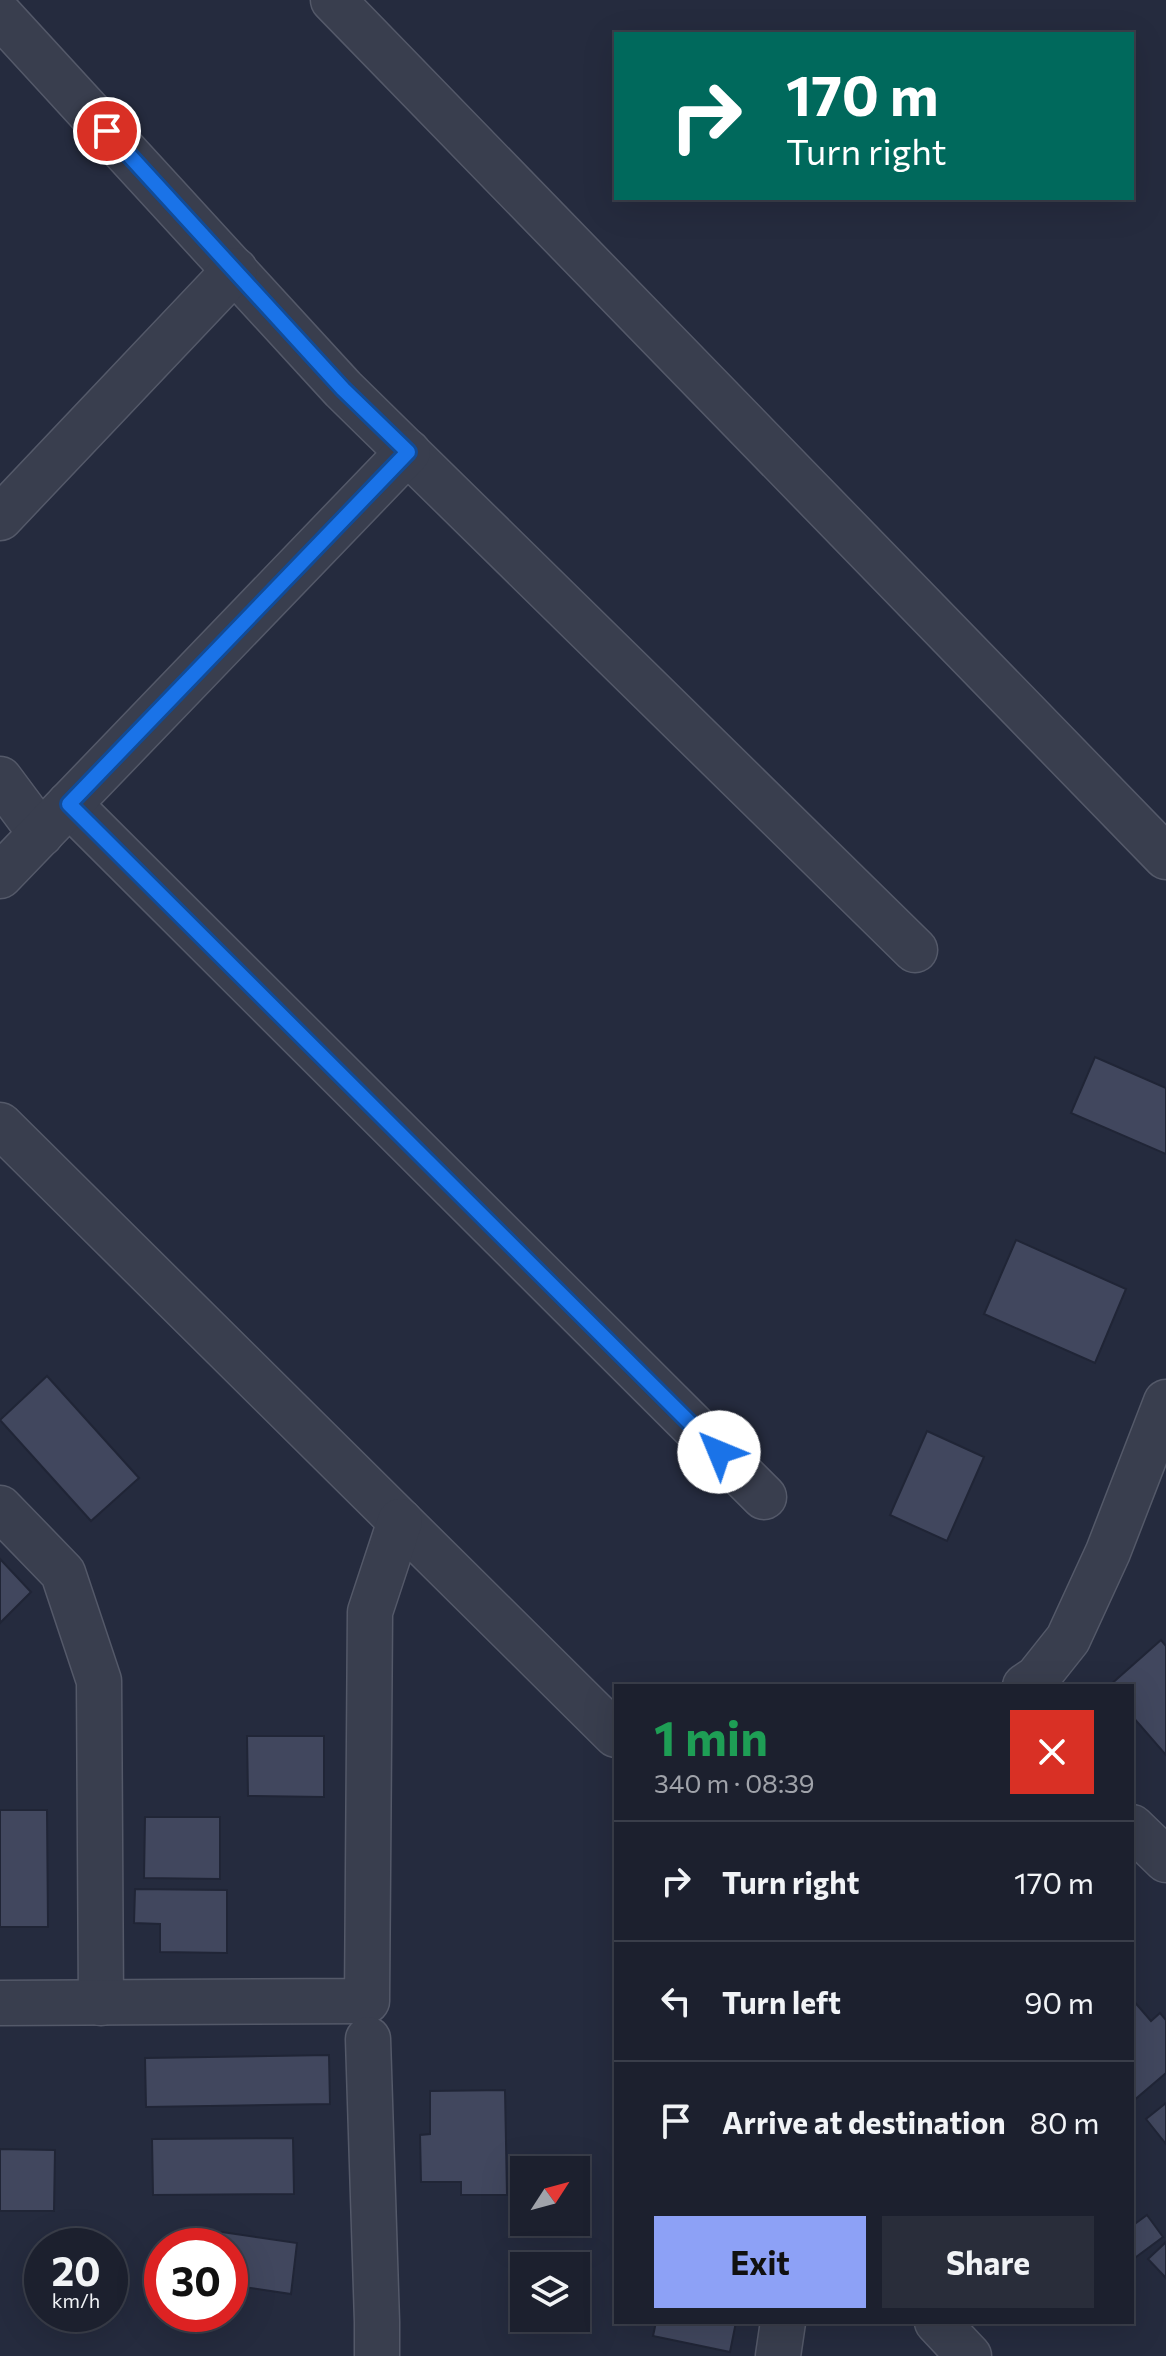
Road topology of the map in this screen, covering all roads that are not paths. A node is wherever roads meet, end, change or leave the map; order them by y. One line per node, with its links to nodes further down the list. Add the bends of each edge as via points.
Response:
1 (333, 0): 8 (street)
2 (0, 15): 3 (street)
3 (235, 270): 4 (street); 5 (street)
4 (408, 452): 7 (street); 10 (street)
5 (0, 518)
6 (0, 779): 7 (street)
7 (55, 819): 9 (street); 13 (street)
8 (1166, 857)
9 (0, 876)
10 (915, 950)
11 (0, 1125): 15 (street)
12 (1166, 1402): 16 (street, via 1068,1639)
13 (764, 1497)
14 (0, 1508): 21 (street, via 63,1573 99,1681)
15 (400, 1521): 17 (street); 21 (street, via 370,1612 367,2001)
16 (1033, 1683)
17 (614, 1733)
18 (1134, 1829): 19 (street)
19 (1166, 1860)
20 (0, 2003): 21 (street)
21 (101, 2003)
22 (368, 2039): 25 (street)
23 (783, 2324): 26 (street)
24 (939, 2324): 27 (street)
25 (377, 2356)
26 (778, 2356)
27 (969, 2356)

